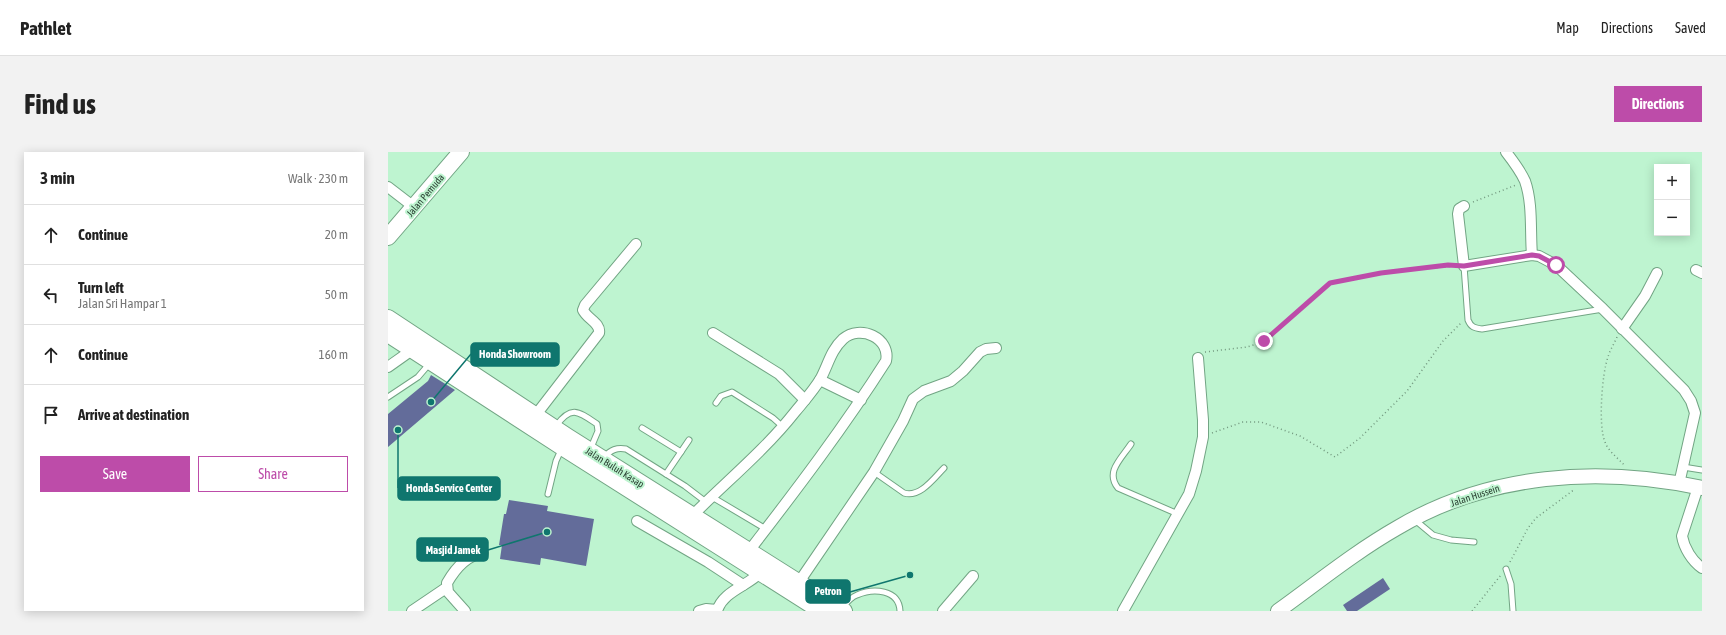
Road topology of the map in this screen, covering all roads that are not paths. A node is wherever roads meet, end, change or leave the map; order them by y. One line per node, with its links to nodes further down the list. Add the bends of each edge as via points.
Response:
1 (461, 152): 5 (main road, Jalan Pemuda)
2 (1506, 152): 8 (street, via 1525,182)
3 (388, 187): 5 (street)
4 (1464, 206): 9 (street, via 1458,214)
5 (414, 207): 6 (main road, Jalan Pemuda)
6 (388, 237)
7 (636, 244): 26 (street, via 585,305 585,315 598,325 599,333)
8 (1532, 255): 9 (street); 11 (street, via 1556,265)
9 (1464, 266): 11 (lane, via 1468,320 1474,328)
10 (1657, 273): 13 (street, via 1645,296)
11 (1603, 309): 13 (street)
12 (388, 318): 26 (main road, Jalan Buluh Kasap)
13 (1622, 329): 35 (street, via 1684,390 1691,401 1695,414)
14 (388, 334): 17 (main road, Jalan Buluh Kasap)
15 (713, 334): 23 (street, via 779,374)
16 (996, 348): 38 (street, via 980,352 963,372 951,381 918,394)
17 (412, 350): 19 (main road, Jalan Buluh Kasap); 20 (street)
18 (1198, 358): 44 (street, via 1203,437 1189,494)
19 (431, 362): 22 (lane, via 418,377); 32 (main road, Jalan Buluh Kasap)
20 (388, 367)
21 (820, 380): 23 (street); 24 (street); 24 (street, via 830,358 843,339 850,334 866,333 883,343 888,354)
22 (388, 397)
23 (805, 400): 27 (street)
24 (861, 400): 48 (street)
25 (716, 403): 27 (lane, via 721,396 732,392)
26 (535, 416): 28 (main road, Jalan Buluh Kasap)
27 (783, 427): 43 (street)
28 (554, 428): 34 (main road, Jalan Buluh Kasap); 34 (lane, via 562,418 572,412 579,412 597,424)
29 (642, 428): 33 (lane)
30 (689, 440): 33 (lane)
31 (1131, 444): 44 (lane, via 1113,470 1113,482 1118,488)
32 (562, 447): 42 (lane); 54 (main road, Jalan Buluh Kasap)
33 (681, 452): 39 (lane)
34 (596, 455): 39 (lane, via 615,449 626,449); 45 (main road, Jalan Buluh Kasap)
35 (1683, 467): 37 (lane); 40 (street)
36 (944, 468): 38 (lane, via 920,490 909,495)
37 (1702, 470)
38 (874, 472): 56 (street)
39 (666, 474): 43 (lane)
40 (1679, 484): 41 (main road, Jalan Hussein); 46 (main road, Jalan Hussein, via 1634,477 1585,476 1536,480 1497,488 1449,503)
41 (1700, 487): 52 (street, via 1682,536 1690,555)
42 (548, 494)
43 (708, 499): 45 (street); 48 (lane)
44 (1178, 514): 67 (street)
45 (693, 515): 50 (main road, Jalan Buluh Kasap)
46 (1413, 519): 49 (lane, via 1434,535); 68 (main road, Jalan Hussein, via 1349,559)
47 (637, 521): 57 (street)
48 (766, 529): 50 (street)
49 (1474, 542)
50 (749, 551): 56 (main road, Jalan Buluh Kasap)
51 (483, 553): 58 (street, via 468,558 450,578)
52 (1702, 568)
53 (1506, 569): 69 (lane, via 1511,584)
54 (761, 572): 57 (street); 64 (main road, Jalan Buluh Kasap)
55 (973, 576): 66 (street)
56 (799, 582): 59 (main road, Jalan Buluh Kasap)
57 (743, 585): 63 (street, via 725,598)
58 (446, 588): 60 (street); 61 (street)
59 (842, 610): 65 (lane, via 850,599 857,595 881,591 898,601)
60 (412, 611)
61 (465, 611)
62 (699, 611): 63 (street)
63 (717, 611)
64 (821, 611)
65 (900, 611)
66 (943, 611)
67 (1123, 611)
68 (1278, 611)
69 (1513, 611)

